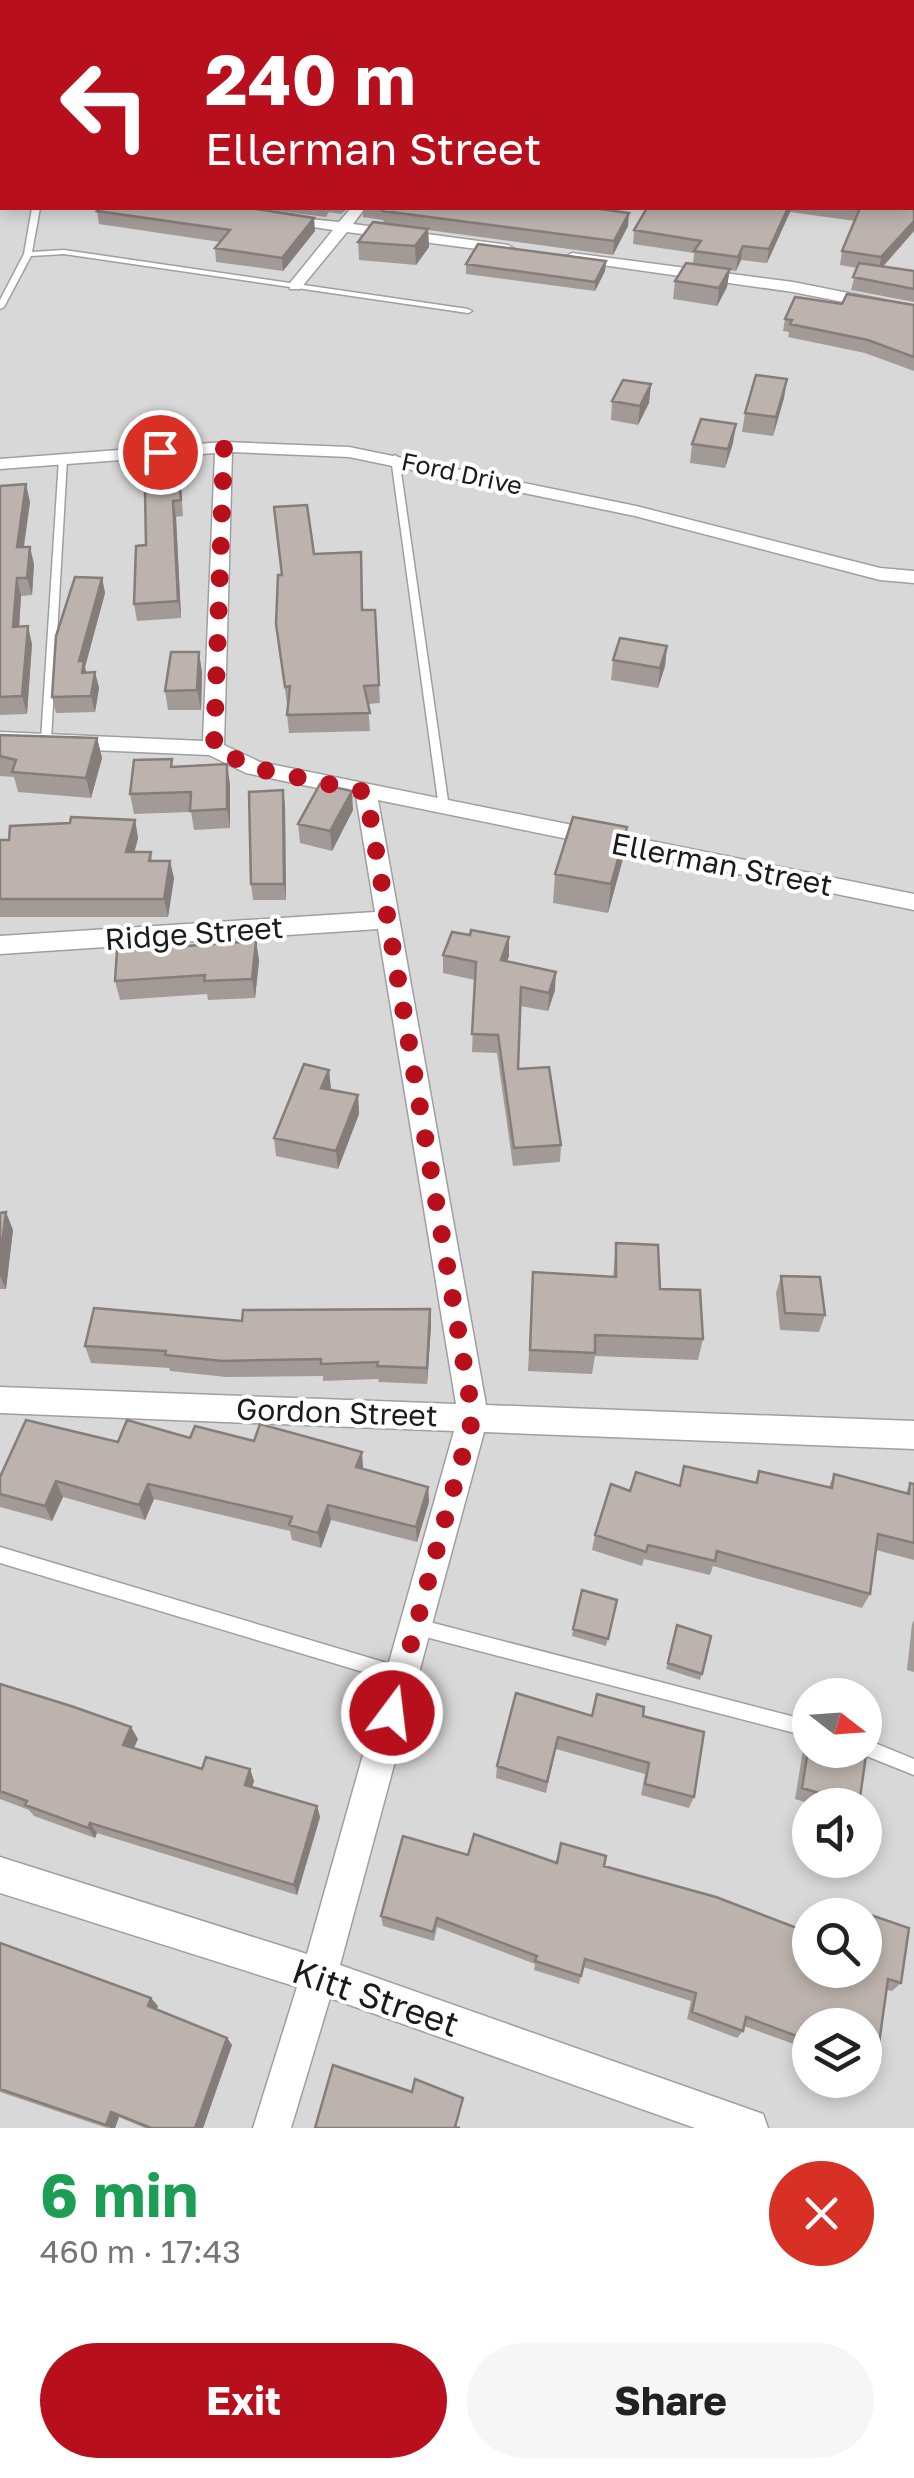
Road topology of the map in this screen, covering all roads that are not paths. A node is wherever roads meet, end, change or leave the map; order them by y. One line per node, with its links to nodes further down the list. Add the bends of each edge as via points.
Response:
1 (36, 210): 6 (lane)
2 (357, 210): 4 (street)
3 (272, 217): 4 (street)
4 (344, 227): 5 (street); 8 (street)
5 (520, 250)
6 (28, 254): 8 (lane, via 64,252); 9 (lane)
7 (559, 256): 11 (street, via 793,287)
8 (295, 286): 10 (lane)
9 (0, 307)
10 (468, 311)
11 (914, 311)
12 (224, 448): 13 (street, Ford Drive); 14 (street, Ford Drive); 19 (street)
13 (396, 458): 16 (street, Ford Drive, via 880,574); 21 (lane)
14 (63, 459): 15 (street, Ford Drive); 18 (lane)
15 (0, 464)
16 (914, 576)
17 (0, 738): 18 (street, Ellerman Street)
18 (46, 740): 19 (street, Ellerman Street)
19 (214, 748): 20 (street, Ellerman Street, via 254,768)
20 (366, 792): 21 (street, Ellerman Street); 23 (street)
21 (444, 808): 22 (street, Ellerman Street)
22 (914, 902)
23 (388, 920): 24 (street, Ridge Street); 26 (street)
24 (0, 945)
25 (0, 1400): 26 (street, Gordon Street)
26 (473, 1417): 27 (street, Gordon Street); 29 (street)
27 (914, 1435)
28 (0, 1556): 30 (lane)
29 (415, 1626): 30 (street); 31 (lane)
30 (402, 1676): 35 (street)
31 (792, 1724)
32 (882, 1754): 33 (lane)
33 (914, 1767)
34 (0, 1875): 35 (street, Kitt Street)
35 (319, 1976): 36 (street); 37 (street, Kitt Street)
36 (272, 2128)
37 (749, 2128)

